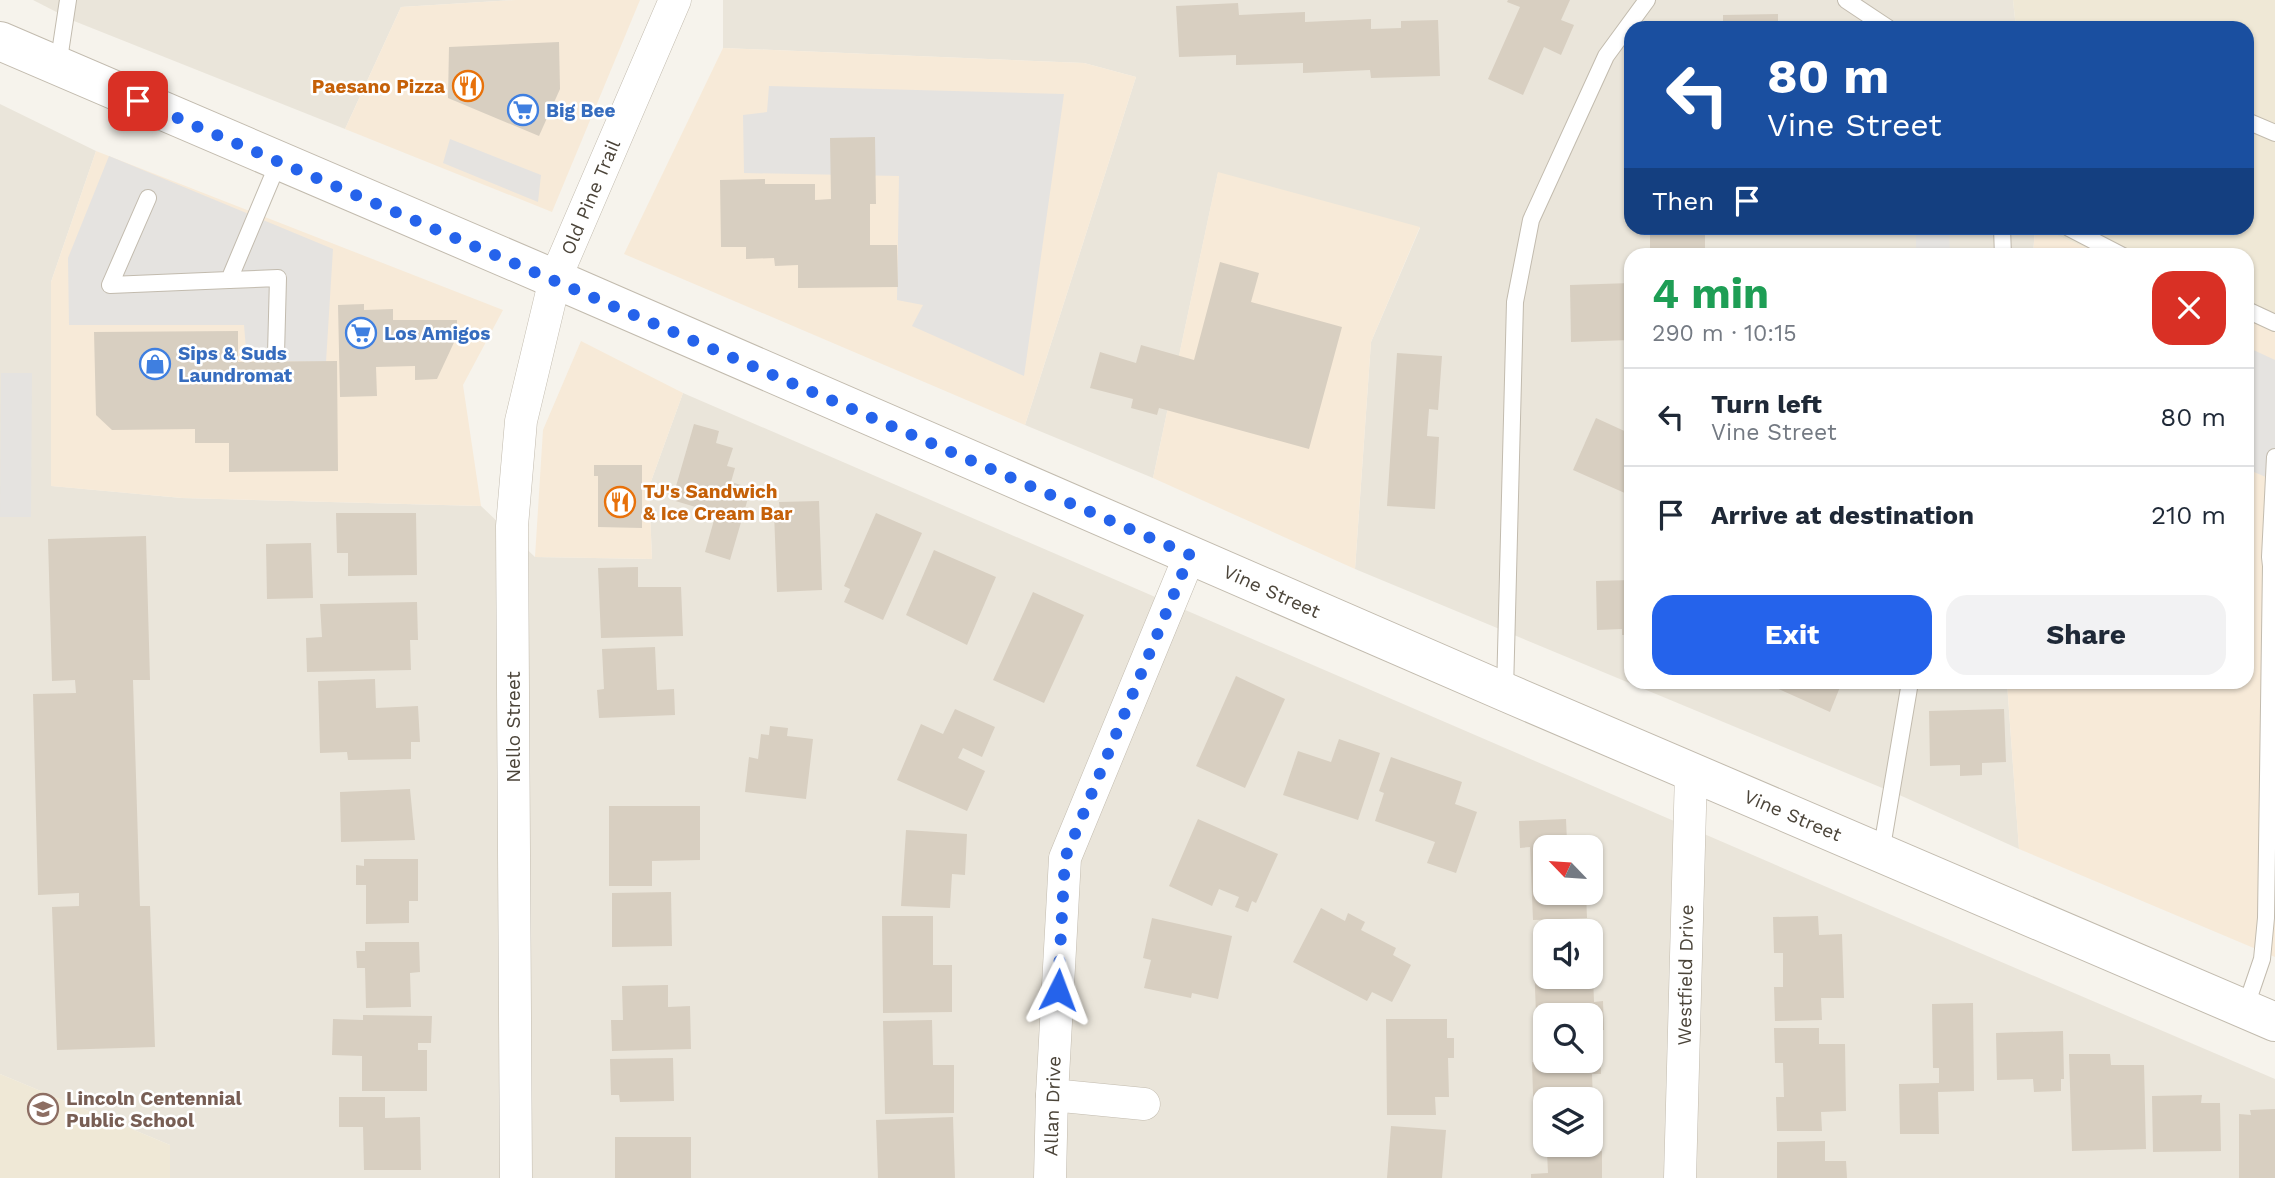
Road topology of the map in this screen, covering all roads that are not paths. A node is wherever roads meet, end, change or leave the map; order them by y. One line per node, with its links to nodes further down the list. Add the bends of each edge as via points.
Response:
1 (68, 0): 9 (lane)
2 (675, 0): 16 (street, Old Pine Trail)
3 (1647, 0): 5 (lane)
4 (1846, 0): 6 (lane)
5 (1632, 21)
6 (1878, 21)
7 (1624, 31): 25 (lane, via 1606,56 1531,220 1515,302)
8 (0, 41): 9 (street, Vine Street)
9 (58, 66): 12 (street, Vine Street)
10 (2254, 124): 11 (lane)
11 (2275, 133)
12 (279, 161): 16 (street, Vine Street); 17 (lane)
13 (148, 198): 17 (lane, via 110,285)
14 (2082, 235): 15 (lane)
15 (2108, 248)
16 (555, 279): 22 (street, Vine Street); 31 (street, Nello Street, via 522,421 512,526)
17 (229, 280): 20 (lane, via 278,278)
18 (2254, 313): 19 (lane)
19 (2275, 323)
20 (275, 354)
21 (2275, 457): 23 (lane)
22 (1190, 555): 25 (street, Vine Street); 29 (street, Allan Drive, via 1065,858)
23 (2272, 556): 28 (lane)
24 (1909, 689): 27 (lane)
25 (1505, 692): 26 (street, Vine Street)
26 (1691, 772): 27 (street, Vine Street); 33 (street, Westfield Drive)
27 (1881, 853): 28 (street, Vine Street)
28 (2260, 1015)
29 (1052, 1095): 30 (street); 32 (street, Allan Drive)
30 (1144, 1104)
31 (516, 1178)
32 (1050, 1178)
33 (1680, 1178)

